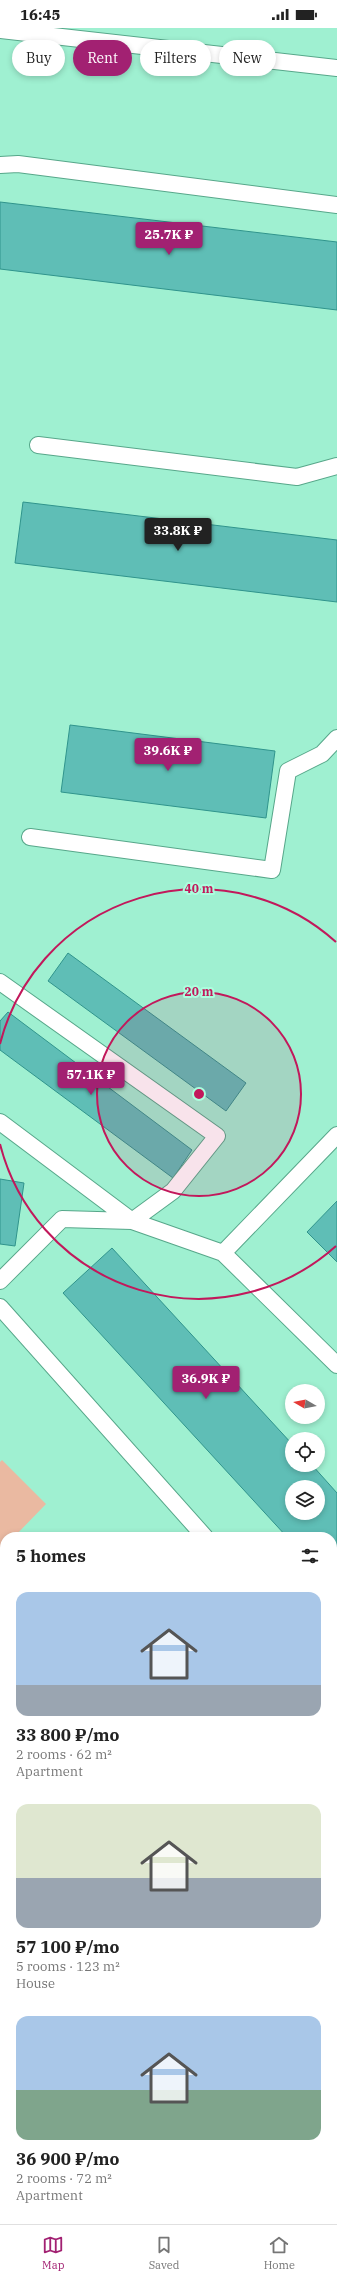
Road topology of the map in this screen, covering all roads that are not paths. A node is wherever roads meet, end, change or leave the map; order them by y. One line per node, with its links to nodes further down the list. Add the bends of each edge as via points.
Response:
1 (0, 30): 2 (lane)
2 (337, 68)
3 (0, 165): 4 (lane, via 18,164)
4 (337, 205)
5 (38, 445): 6 (lane, via 297,478)
6 (337, 466)
7 (337, 738): 8 (lane, via 322,754 288,771 272,870)
8 (30, 837)
9 (0, 982): 12 (lane, via 217,1136 173,1191)
10 (0, 1122): 12 (lane)
11 (337, 1135): 13 (lane)
12 (132, 1222): 13 (lane); 14 (lane, via 62,1219)
13 (223, 1253): 16 (lane)
14 (0, 1281)
15 (0, 1307): 17 (lane)
16 (337, 1365)
17 (201, 1532)

